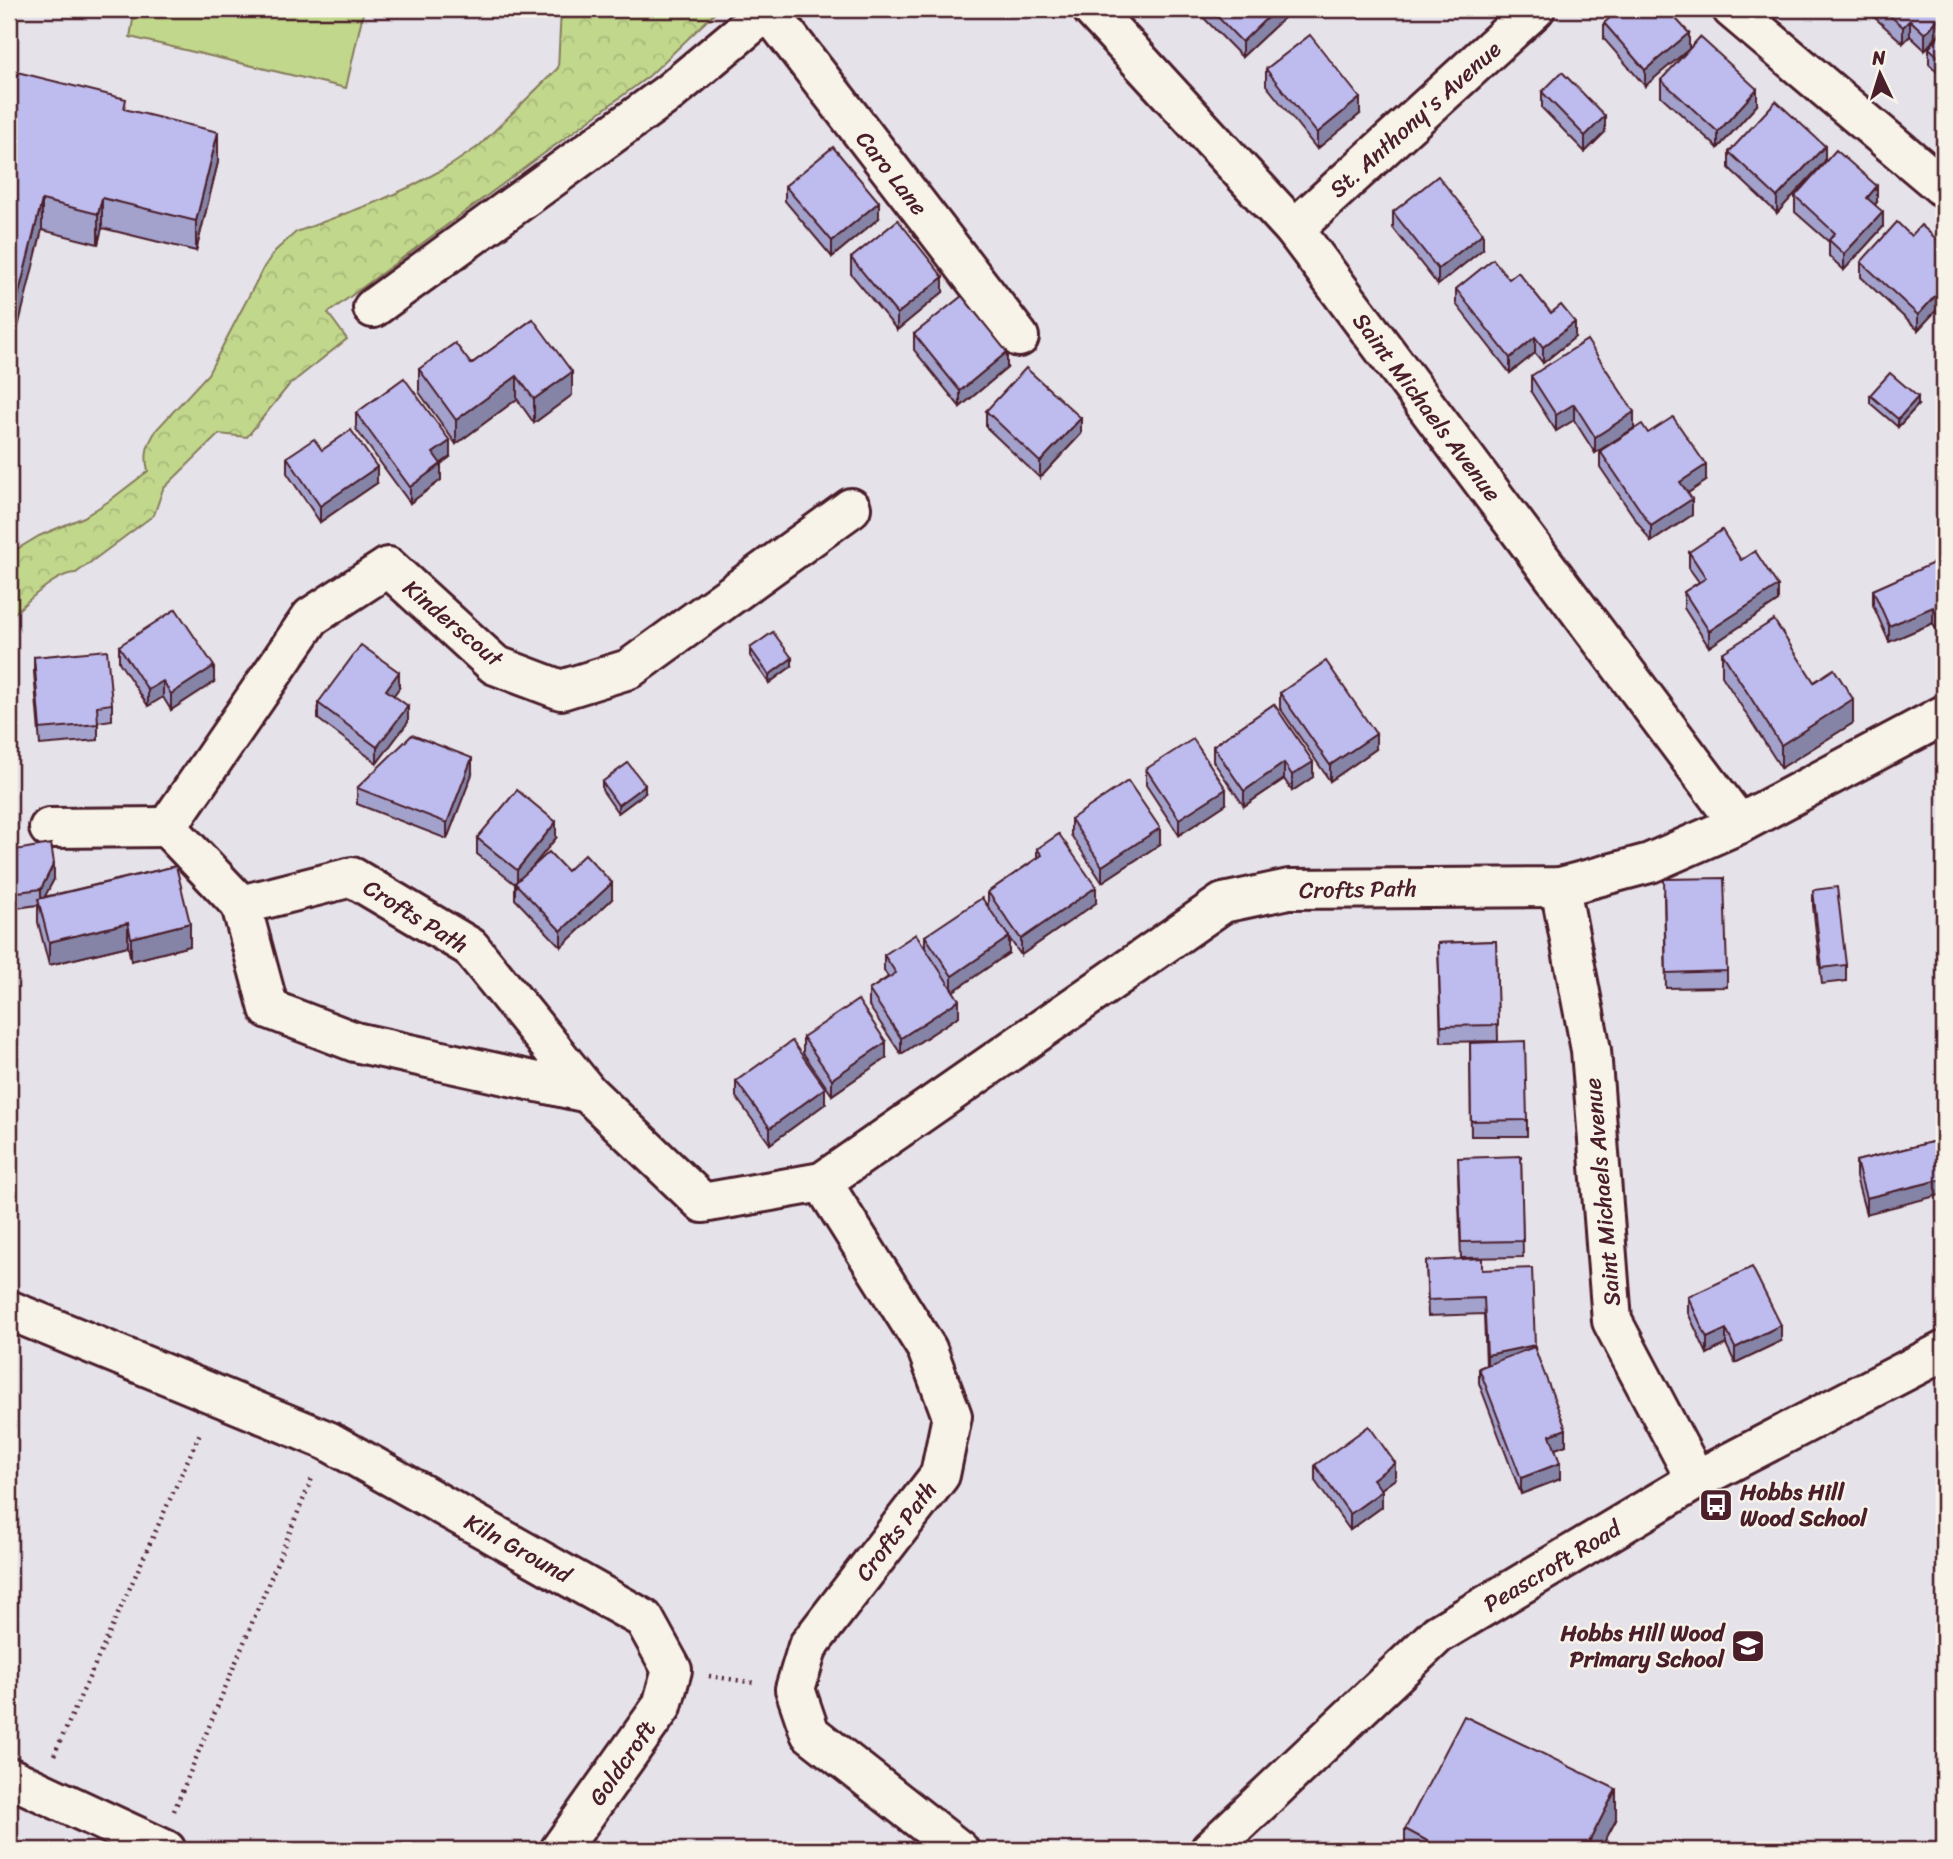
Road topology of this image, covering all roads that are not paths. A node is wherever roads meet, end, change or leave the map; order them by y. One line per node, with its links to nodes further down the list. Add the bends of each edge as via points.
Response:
1 (1092, 9): 6 (street, Saint Michaels Avenue)
2 (1535, 9): 6 (street, St. Anthony's Avenue)
3 (1732, 9): 5 (street)
4 (767, 10): 7 (street, via 670,92); 8 (street, Caro Lane)
5 (1944, 188)
6 (1294, 229): 11 (street, Saint Michaels Avenue)
7 (373, 308)
8 (1019, 337)
9 (851, 508): 12 (street, Kinderscout, via 629,669 561,690 495,665 388,567 311,617)
10 (1944, 715): 11 (street, Crofts Path)
11 (1739, 824): 14 (street, Crofts Path, via 1650,863)
12 (167, 827): 13 (street); 15 (street)
13 (49, 828)
14 (1560, 887): 17 (street, Crofts Path, via 1289,889 1223,903); 20 (street, Saint Michaels Avenue, via 1591,1050 1612,1321)
15 (242, 905): 16 (street, via 269,1009 355,1042); 16 (street, Crofts Path, via 352,877 470,947)
16 (587, 1093): 17 (street, Crofts Path, via 703,1203)
17 (822, 1182): 25 (street, Crofts Path, via 927,1349 952,1416 940,1475 808,1646 795,1689 810,1733)
18 (9, 1310): 21 (street, Kiln Ground, via 328,1441 644,1619)
19 (1944, 1351): 20 (street, Peascroft Road)
20 (1696, 1480): 26 (street, Peascroft Road, via 1438,1634)
21 (672, 1670): 24 (street, Goldcroft, via 662,1706)
22 (23, 1783): 23 (street)
23 (162, 1849)
24 (560, 1850)
25 (959, 1850)
26 (1210, 1850)

